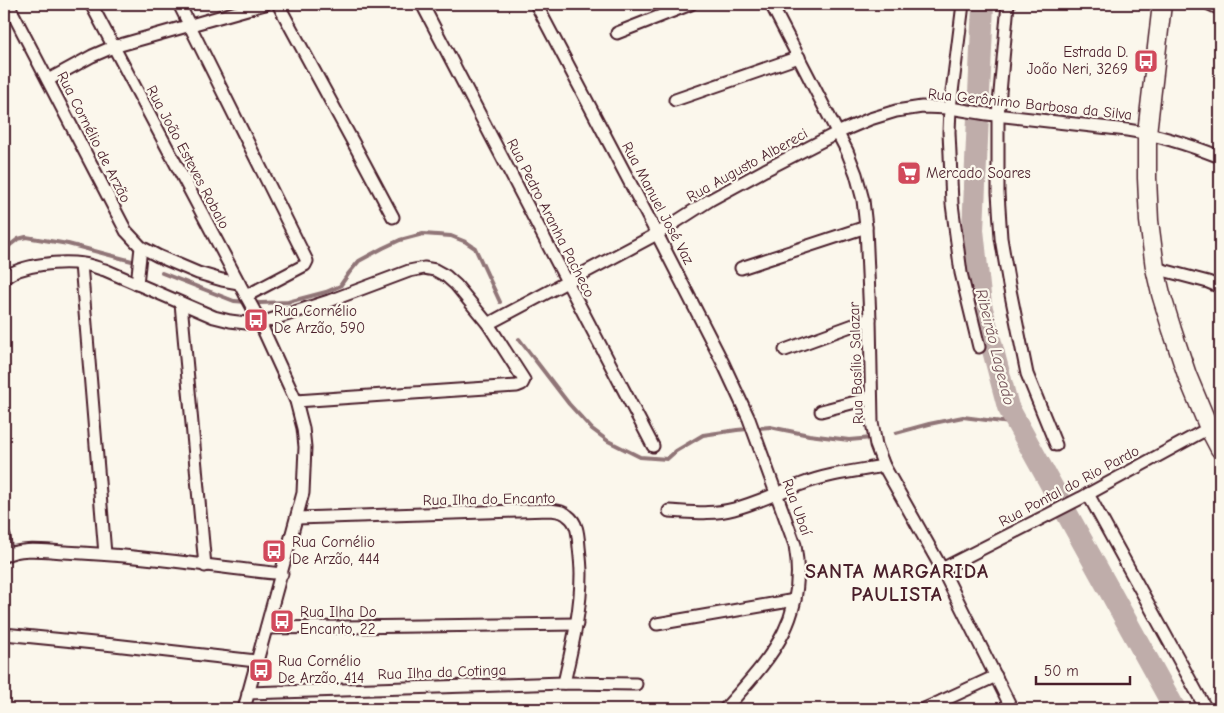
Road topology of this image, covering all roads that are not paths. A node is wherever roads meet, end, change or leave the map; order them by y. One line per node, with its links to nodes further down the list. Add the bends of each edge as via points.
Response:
1 (8, 4): 19 (street, Rua Cornélio de Arzão)
2 (91, 4): 17 (street, Rua João Esteves Robalo)
3 (178, 4): 15 (street)
4 (265, 4): 15 (street)
5 (278, 4): 26 (street)
6 (422, 4): 34 (street, Rua Pedro Aranha Pacheco)
7 (536, 4): 28 (street, Rua Manuel José Vaz)
8 (692, 4): 16 (street)
9 (771, 4): 18 (street, Rua Basílio Salazar)
10 (963, 4): 21 (street)
11 (1008, 4): 22 (street)
12 (1162, 4): 24 (main road)
13 (1209, 4): 14 (street)
14 (1220, 8)
15 (189, 24): 17 (street); 38 (street, via 307,261)
16 (617, 33)
17 (113, 46): 19 (street); 35 (street, Rua João Esteves Robalo)
18 (799, 57): 20 (street); 23 (street, Rua Basílio Salazar)
19 (48, 80): 29 (street, Rua Cornélio de Arzão, via 126,231)
20 (675, 100)
21 (956, 109): 22 (street, Rua Gerônimo Barbosa da Silva); 23 (street, Rua Gerônimo Barbosa da Silva, via 922,107 896,111); 43 (street, via 949,139 955,236)
22 (992, 114): 24 (street, Rua Gerônimo Barbosa da Silva); 50 (street, via 1000,229 1009,285 1028,374)
23 (837, 133): 27 (street, Rua Basílio Salazar, via 856,174); 28 (street, Rua Augusto Albereci, via 710,200)
24 (1147, 133): 25 (street, Rua Gerônimo Barbosa da Silva); 32 (main road, via 1149,221)
25 (1220, 157)
26 (393, 218)
27 (866, 227): 31 (street); 41 (street, Rua Basílio Salazar)
28 (657, 234): 34 (street, Rua Augusto Albereci); 49 (street, Rua Manuel José Vaz, via 723,363)
29 (141, 247): 35 (street, via 198,273); 36 (street)
30 (81, 264): 33 (street, via 36,266 17,270); 36 (street); 59 (street)
31 (741, 268)
32 (1155, 268): 37 (street); 48 (main road, via 1187,375)
33 (4, 278)
34 (567, 282): 42 (street, Rua Augusto Albereci); 51 (street, Rua Pedro Aranha Pacheco)
35 (239, 283): 38 (street, Rua João Esteves Robalo)
36 (137, 284): 39 (street)
37 (1220, 287)
38 (247, 298): 40 (street, Rua João Esteves Robalo)
39 (181, 303): 40 (street, via 230,321 246,324); 61 (street)
40 (259, 318): 42 (street, via 329,301 424,268 446,276); 45 (street)
41 (870, 318): 44 (street); 46 (street, Rua Basílio Salazar)
42 (488, 324): 45 (street, via 523,378 521,385)
43 (979, 347)
44 (785, 350)
45 (296, 401): 57 (street, via 305,447 303,493)
46 (872, 404): 47 (street); 53 (street, Rua Basílio Salazar, via 873,435)
47 (821, 411)
48 (1209, 428): 52 (main road); 55 (street, Rua Pontal do Rio Pardo)
49 (758, 443): 54 (street, Rua Ubaí)
50 (1056, 445)
51 (653, 446)
52 (1220, 449)
53 (884, 466): 54 (street, via 832,475); 62 (street, Rua Basílio Salazar)
54 (776, 494): 56 (street, via 733,510); 64 (street, Rua Ubaí, via 798,559)
55 (1084, 496): 62 (street, Rua Pontal do Rio Pardo); 79 (street)
56 (669, 511)
57 (297, 518): 63 (street); 65 (street, Rua Ilha do Encanto, via 560,511 569,516 577,530 581,573)
58 (4, 536): 60 (street)
59 (105, 554): 60 (street, via 28,551); 61 (street)
60 (5, 555)
61 (205, 566): 63 (street)
62 (942, 569): 70 (street, Rua Basílio Salazar)
63 (282, 574): 67 (street)
64 (795, 600): 66 (street); 76 (street, Rua Ubaí, via 788,624 772,653)
65 (577, 624): 67 (street); 71 (street, Rua Ilha do Encanto)
66 (657, 624)
67 (267, 628): 69 (street)
68 (4, 634): 69 (street)
69 (256, 661): 73 (street)
70 (996, 676): 74 (street); 78 (street, Rua Basílio Salazar)
71 (564, 683): 72 (street, Rua Ilha da Cotinga); 73 (street, Rua Ilha da Cotinga)
72 (636, 684)
73 (248, 693): 75 (street)
74 (941, 705): 77 (street)
75 (244, 709)
76 (724, 709)
77 (924, 709)
78 (1012, 709)
79 (1206, 709)

